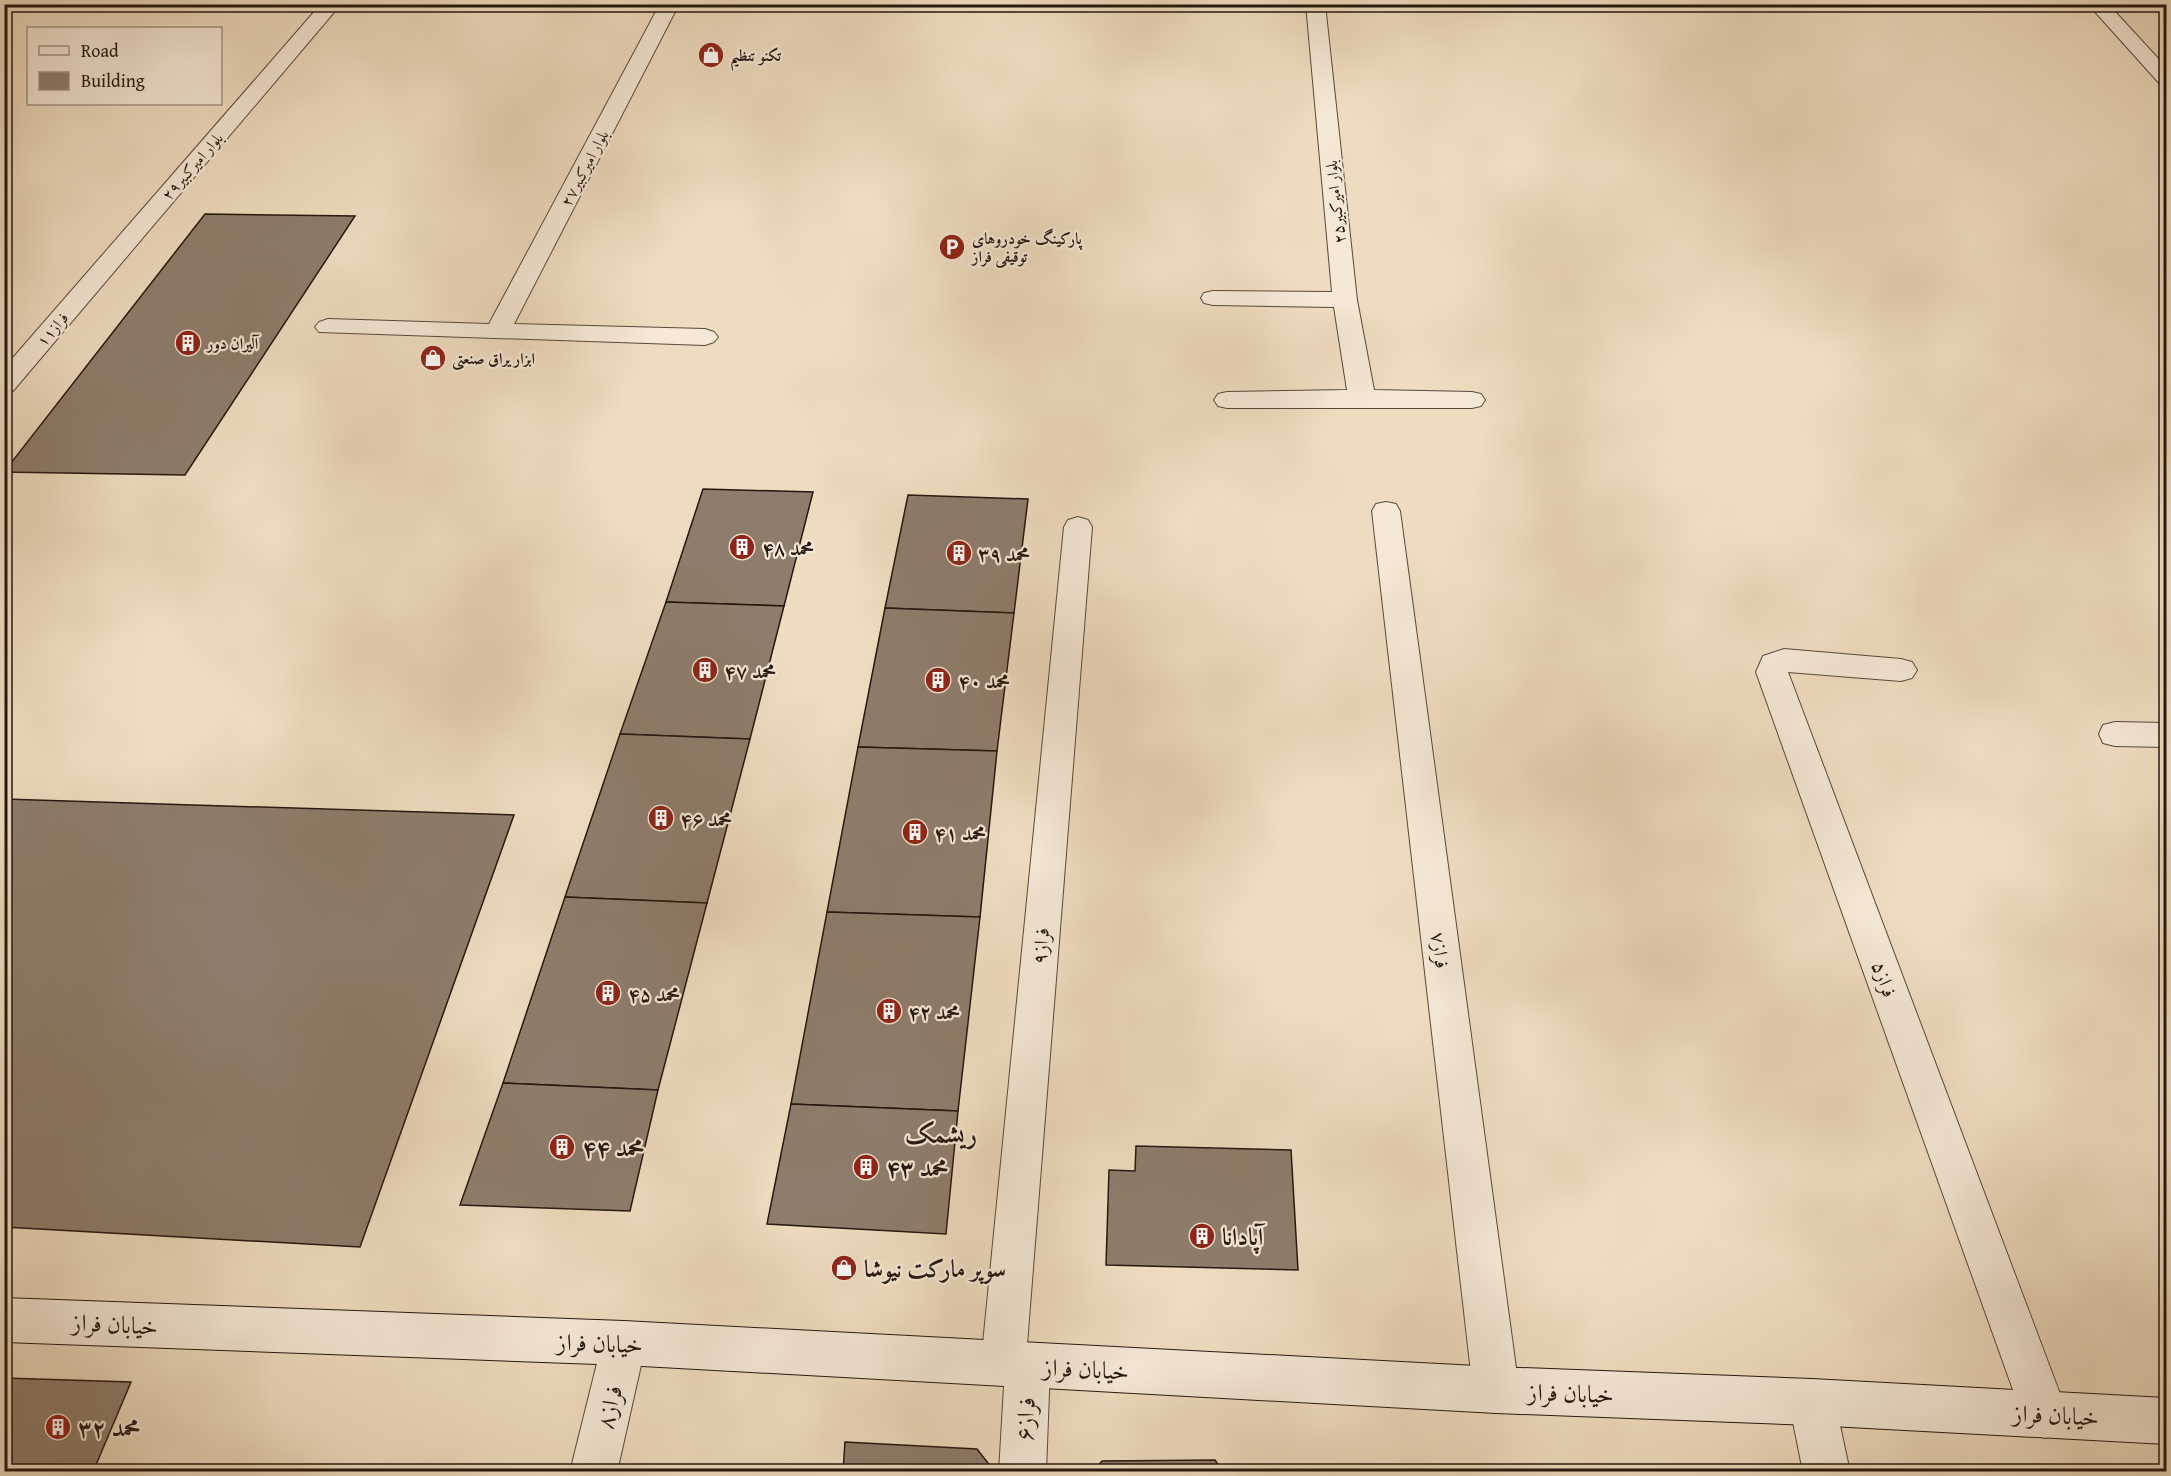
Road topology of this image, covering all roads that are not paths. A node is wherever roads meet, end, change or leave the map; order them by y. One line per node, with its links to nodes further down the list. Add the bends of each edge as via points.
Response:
1 (332, 4): 8 (street, ۲۹بلوار امیرکبیر)
2 (670, 4): 10 (street, بلوار امیرکبیر۲۷)
3 (1315, 4): 7 (street, بلوار امیرکبیر۲۵)
4 (2097, 4): 5 (street)
5 (2166, 79)
6 (1213, 298): 7 (street)
7 (1345, 300): 13 (street, بلوار امیرکبیر۲۵)
8 (76, 301): 12 (street, فراز۱۱)
9 (328, 327): 10 (street)
10 (498, 331): 11 (street)
11 (705, 337)
12 (4, 385)
13 (1362, 398): 14 (street); 15 (street)
14 (1227, 400)
15 (1472, 400)
16 (1386, 510): 24 (street, فراز۷)
17 (1078, 527): 23 (street, فراز۹)
18 (1901, 670): 26 (street, فراز۵, via 1784,660 1774,664 1772,672)
19 (2115, 734): 20 (street)
20 (2166, 735)
21 (4, 1320): 22 (street, خیابان فراز)
22 (624, 1343): 23 (street, خیابان فراز); 28 (street, فراز۸)
23 (1016, 1365): 24 (street, خیابان فراز); 29 (street, فراز۶)
24 (1496, 1390): 25 (street, خیابان فراز)
25 (1812, 1402): 26 (street, خیابان فراز); 30 (street)
26 (2045, 1415): 27 (street, خیابان فراز)
27 (2163, 1428)
28 (593, 1472)
29 (1022, 1472)
30 (1827, 1472)

